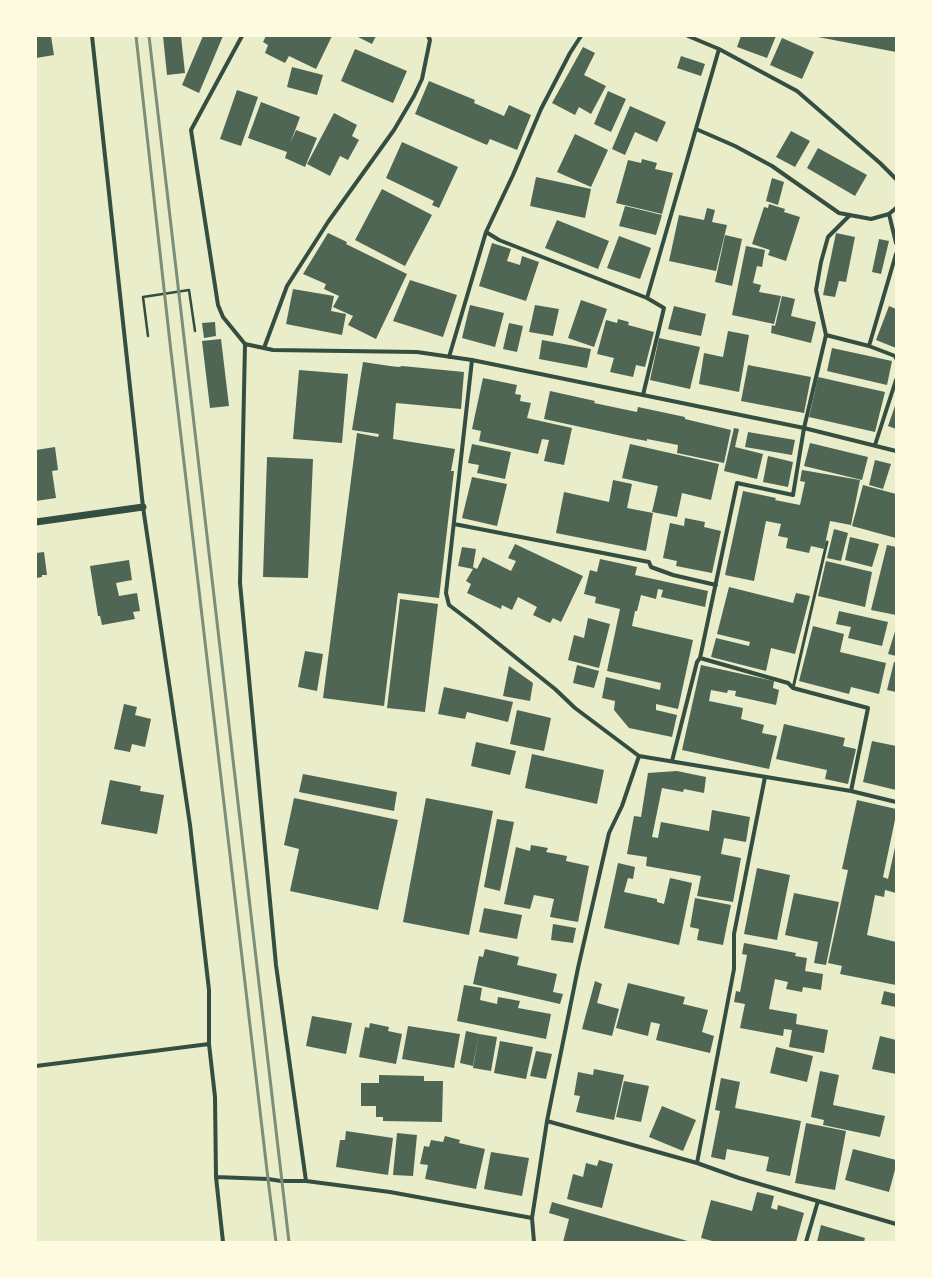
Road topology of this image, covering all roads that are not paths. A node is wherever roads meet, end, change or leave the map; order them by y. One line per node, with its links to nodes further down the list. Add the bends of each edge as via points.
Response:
1 (92, 36): 28 (street)
2 (242, 36): 17 (street, via 191,130 218,304 223,317)
3 (428, 36): 19 (street, via 430,40 422,79 414,96 394,130 328,222 287,286)
4 (581, 36): 12 (street, via 541,108)
5 (688, 36): 6 (street)
6 (719, 49): 7 (street); 8 (street, via 797,91)
7 (696, 129): 11 (street, via 772,166 839,213); 15 (street)
8 (896, 179)
9 (896, 208): 10 (street)
10 (889, 214): 11 (street, via 870,219); 13 (street)
11 (850, 215): 16 (street, via 828,237 821,262 816,290)
12 (486, 232): 15 (street, via 499,240); 20 (street)
13 (896, 243)
14 (896, 254): 18 (street)
15 (647, 298): 24 (street, via 664,308)
16 (826, 335): 18 (street); 25 (street)
17 (245, 344): 19 (street); 45 (street, via 240,583 276,965)
18 (869, 346): 21 (street)
19 (264, 348): 20 (street, via 417,352)
20 (449, 357): 22 (street)
21 (896, 358)
22 (472, 360): 24 (street); 30 (street)
23 (896, 380): 26 (street)
24 (643, 395): 25 (street)
25 (804, 428): 26 (street); 32 (street, via 793,495 737,483)
26 (875, 445): 27 (street)
27 (896, 451)
28 (143, 507): 29 (street); 40 (street, via 190,825 209,990)
29 (36, 522)
30 (454, 524): 32 (street, via 649,562 651,567 673,575); 35 (street, via 446,593 449,605 555,689 575,708)
31 (827, 542): 34 (lane)
32 (716, 585): 33 (street)
33 (700, 658): 34 (street, via 788,683); 36 (street)
34 (793, 688): 38 (street, via 868,708)
35 (639, 756): 36 (street); 42 (street, via 622,806 609,833)
36 (672, 761): 37 (street)
37 (765, 777): 38 (street); 43 (street, via 734,934 734,969)
38 (851, 791): 39 (street)
39 (896, 802)
40 (209, 1044): 41 (street); 44 (street, via 215,1097)
41 (36, 1066)
42 (547, 1121): 43 (street); 47 (street)
43 (697, 1163): 46 (street)
44 (216, 1177): 45 (street); 49 (street)
45 (306, 1181): 47 (street, via 390,1192)
46 (818, 1201): 48 (street); 51 (street)
47 (532, 1218): 50 (street)
48 (896, 1224)
49 (223, 1242)
50 (534, 1242)
51 (806, 1242)

